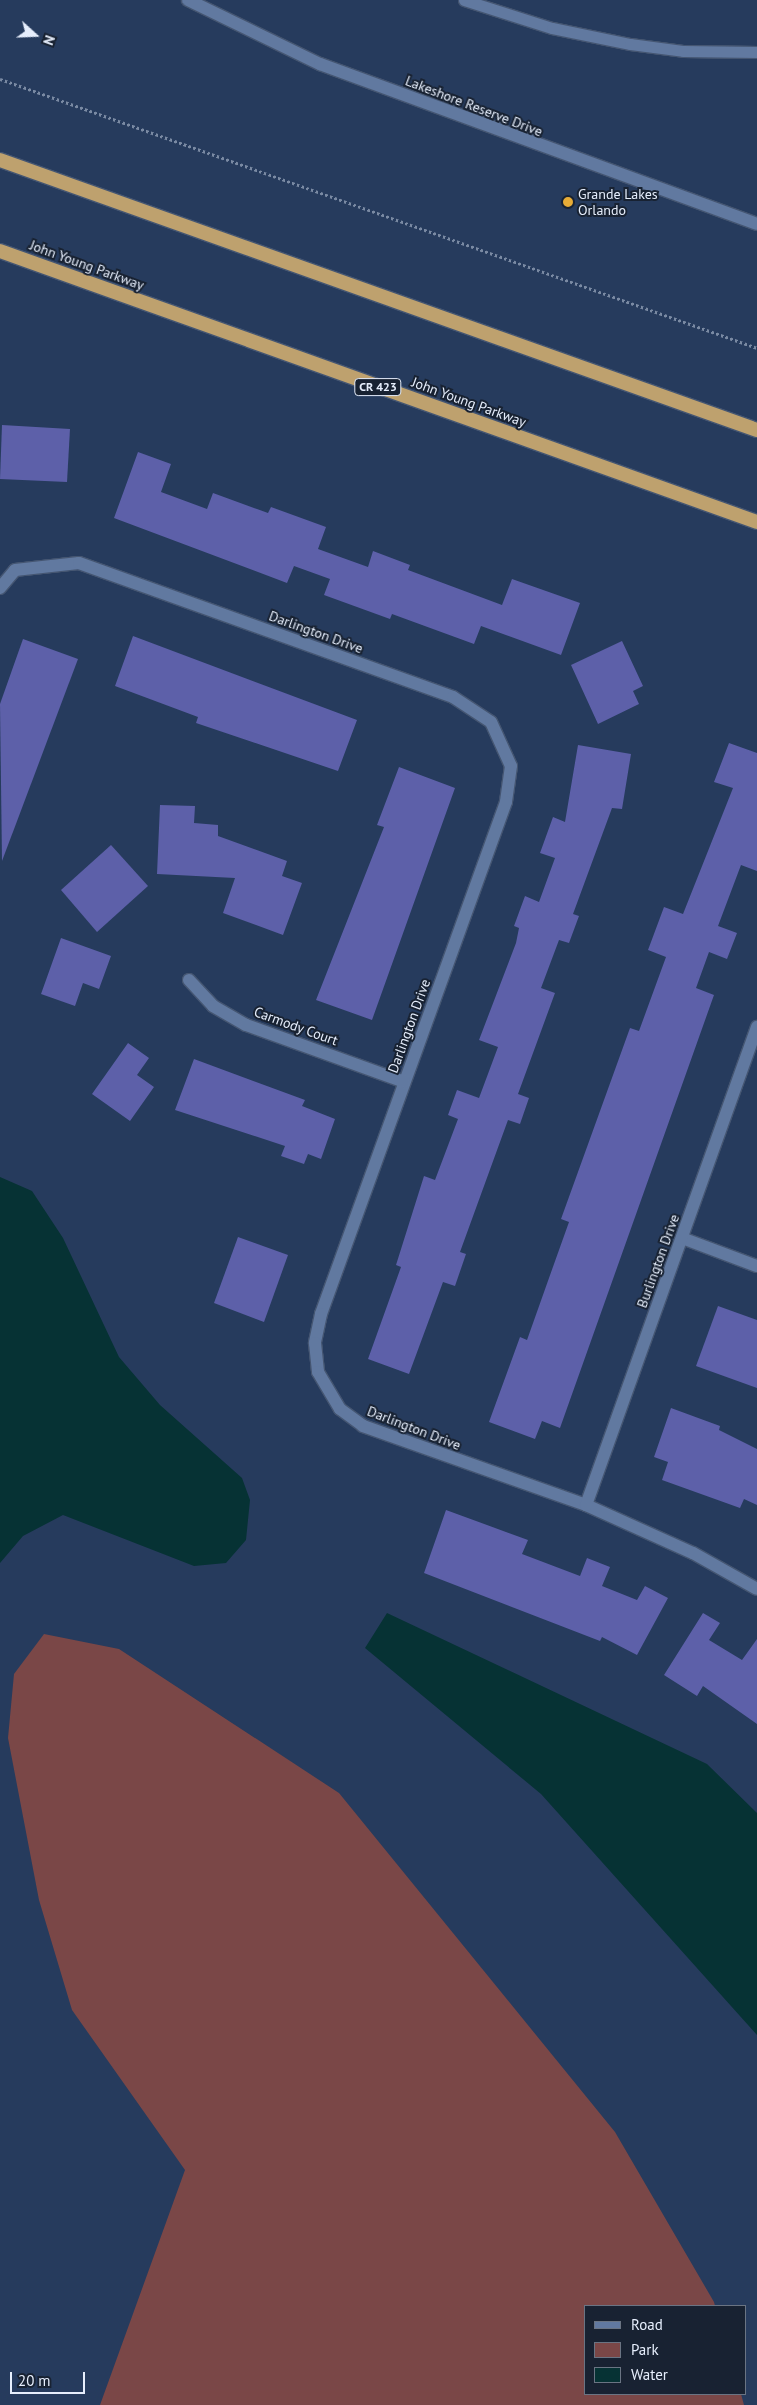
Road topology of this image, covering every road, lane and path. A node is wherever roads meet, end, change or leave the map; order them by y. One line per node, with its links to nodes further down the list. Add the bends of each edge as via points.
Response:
1 (188, 0): 6 (street, Lakeshore Reserve Drive, via 320,64)
2 (464, 0): 3 (lane, via 552,28 630,44 684,51)
3 (757, 52)
4 (0, 79): 8 (path)
5 (0, 160): 9 (highway)
6 (757, 224)
7 (0, 251): 10 (highway, John Young Parkway / CR 423)
8 (757, 348)
9 (757, 430)
10 (757, 522)
11 (0, 588): 14 (street, Darlington Drive, via 15,570 79,563 453,698 491,722 511,766 506,802)
12 (189, 980): 14 (street, Carmody Court, via 213,1006 246,1025)
13 (757, 1028): 15 (street, Burlington Drive)
14 (404, 1082): 17 (street, Darlington Drive, via 321,1314 315,1350 323,1385 340,1409 363,1426)
15 (682, 1238): 16 (street); 17 (street, Burlington Drive)
16 (757, 1266)
17 (586, 1505): 18 (street, Darlington Drive, via 693,1552)
18 (757, 1589)

